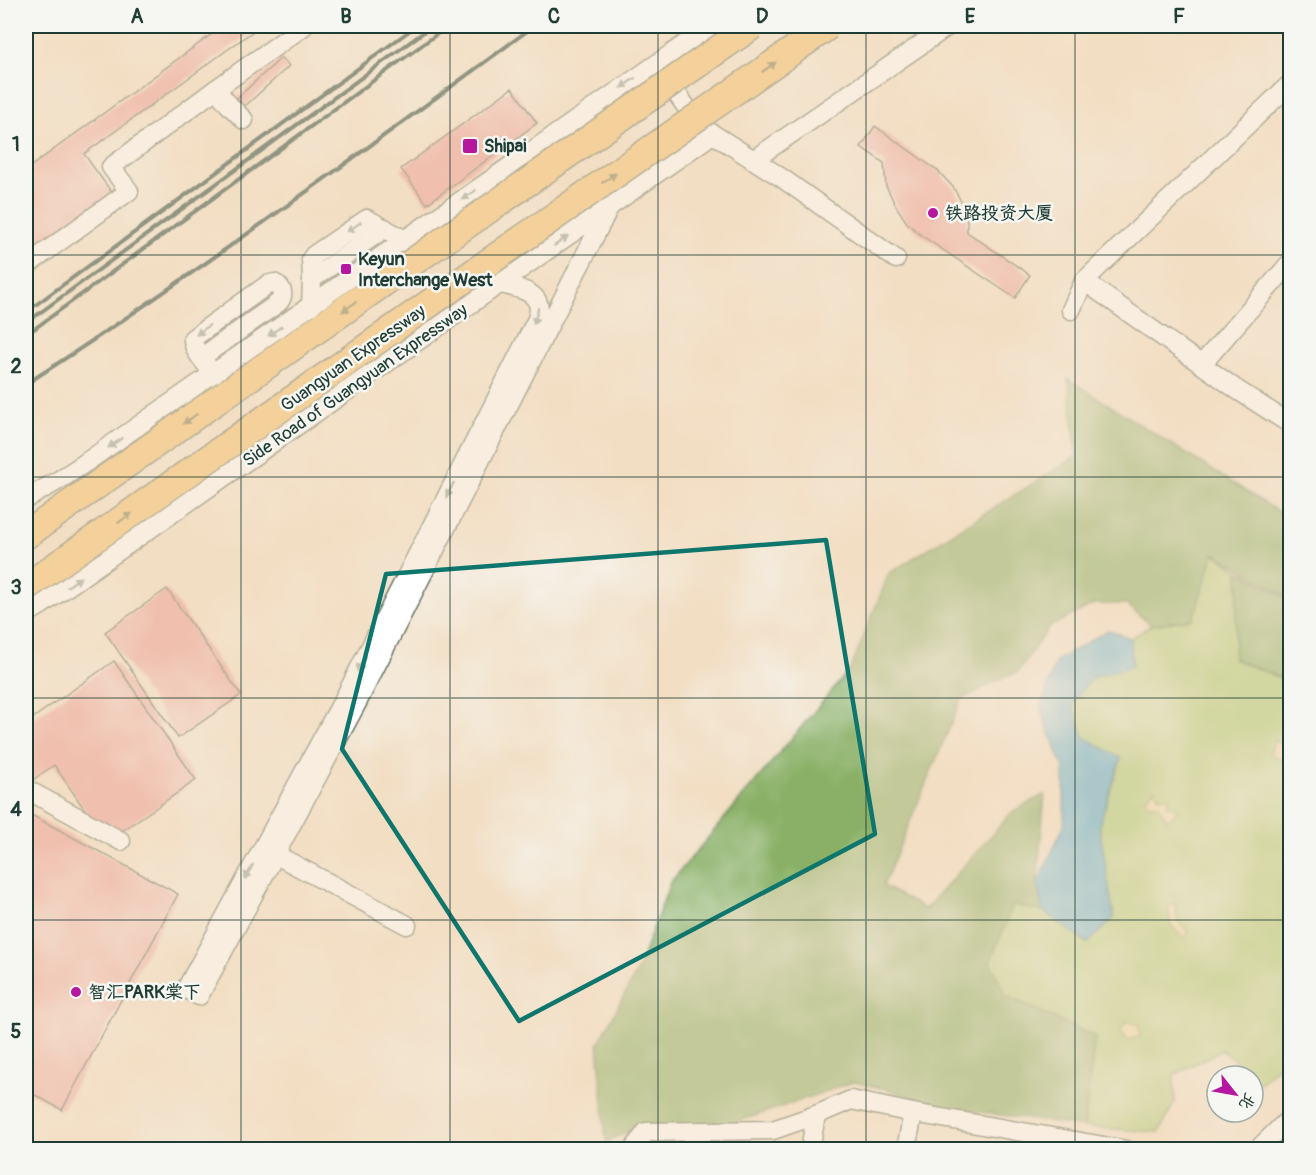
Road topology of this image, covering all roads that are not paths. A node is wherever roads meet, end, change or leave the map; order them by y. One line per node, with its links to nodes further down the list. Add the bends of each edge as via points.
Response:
1 (304, 26): 8 (street)
2 (711, 26): 6 (street)
3 (752, 26): 26 (highway, one-way to 26, bridge)
4 (828, 26): 29 (highway, Guangyuan Expressway, one-way to 4, bridge)
5 (948, 26): 11 (street)
6 (656, 64): 10 (street, via 693,117); 13 (street, one-way to 13)
7 (1290, 84): 17 (street)
8 (216, 89): 9 (street); 16 (street, via 111,167 129,191)
9 (244, 120)
10 (713, 134): 11 (street); 12 (street, Side Road of Guangyuan Expressway)
11 (753, 160): 14 (street)
12 (610, 206): 18 (street, Side Road of Guangyuan Expressway, one-way to 12); 27 (street)
13 (405, 240): 19 (street); 19 (street, one-way to 19, via 370,219 364,220 311,258)
14 (896, 259)
15 (1290, 263): 22 (street)
16 (26, 266)
17 (1084, 281): 20 (street); 22 (street)
18 (499, 284): 27 (street, one-way to 27, via 532,295 539,313); 30 (street, Side Road of Guangyuan Expressway, one-way to 18)
19 (311, 306): 23 (street, one-way to 23)
20 (1071, 310)
21 (202, 357): 21 (street, one-way to 21, via 278,303 283,294 280,287 274,283 267,285 196,334 193,342); 23 (street)
22 (1202, 364): 24 (street)
23 (214, 374): 25 (street, one-way to 25)
24 (1290, 424)
25 (26, 499)
26 (30, 530)
27 (430, 545): 28 (street); 33 (street, via 342,701)
28 (452, 556)
29 (26, 587)
30 (26, 614)
31 (26, 789): 32 (street)
32 (121, 841)
33 (269, 851): 33 (street, one-way to 33, via 186,989 199,996); 34 (street)
34 (407, 926)
35 (913, 1113): 36 (street, via 851,1100); 40 (street); 41 (street)
36 (816, 1115): 38 (street, via 773,1130 646,1132); 39 (street)
37 (1290, 1118): 42 (street)
38 (633, 1149)
39 (810, 1149)
40 (906, 1149)
41 (1127, 1149)
42 (1257, 1149)

